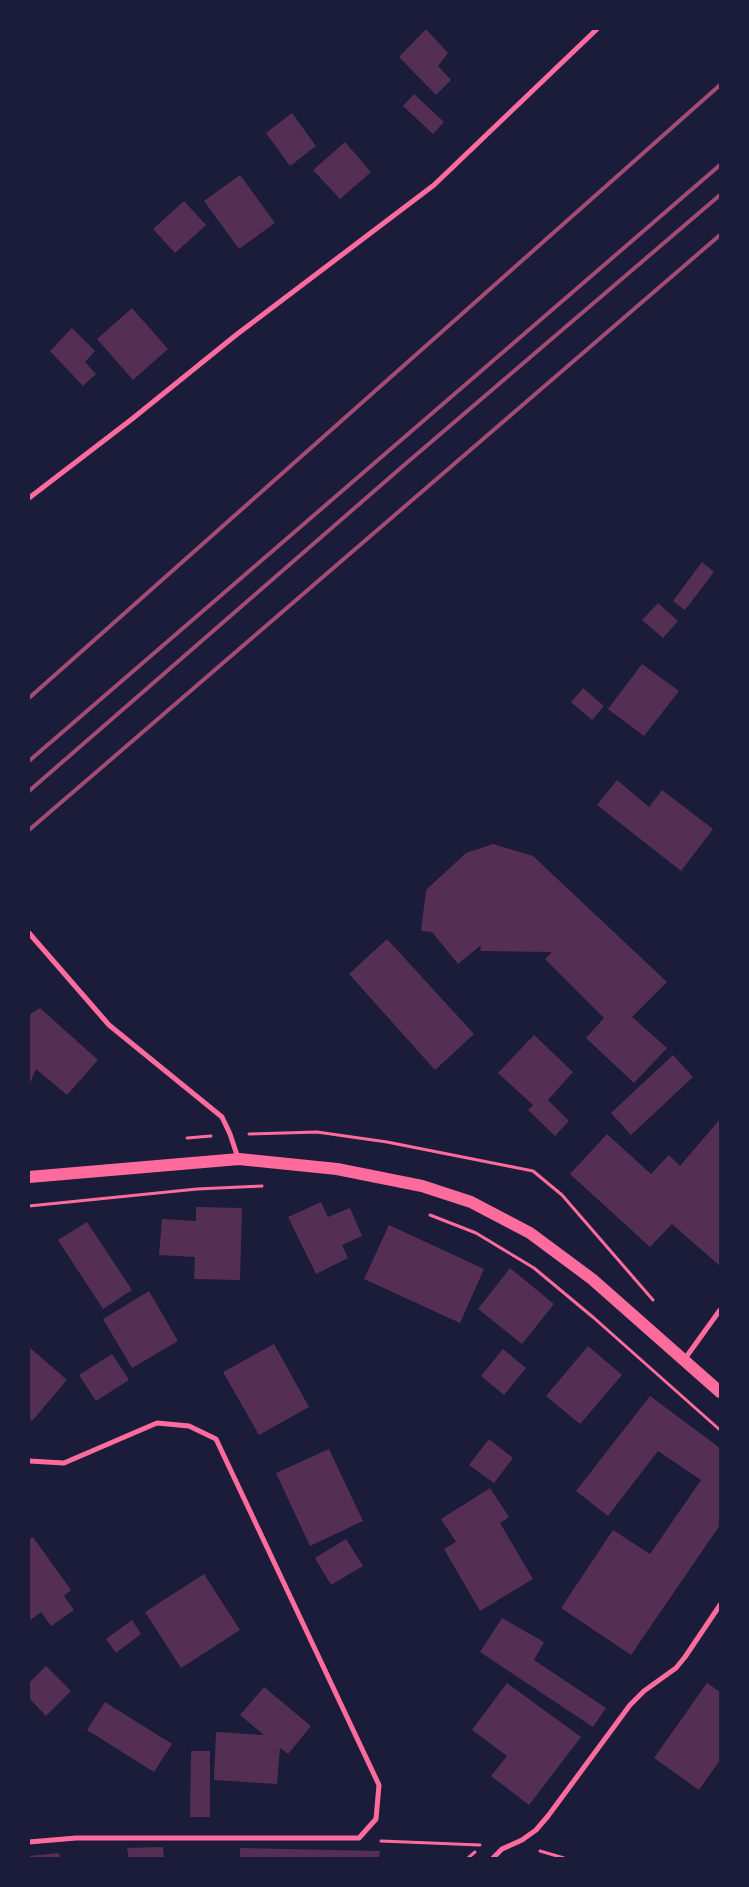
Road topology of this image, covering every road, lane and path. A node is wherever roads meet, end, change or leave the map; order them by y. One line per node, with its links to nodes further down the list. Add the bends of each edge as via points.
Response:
1 (597, 29): 2 (street, via 434,185)
2 (29, 498)
3 (29, 932): 4 (street, via 109,1025 222,1117)
4 (238, 1159): 5 (main road); 10 (main road, via 337,1169 422,1186 471,1202 530,1233 592,1279)
5 (29, 1177)
6 (271, 1186): 7 (path, via 197,1189)
7 (29, 1206)
8 (424, 1212): 12 (path, via 476,1233 534,1268)
9 (720, 1310): 10 (street)
10 (684, 1360): 11 (main road)
11 (720, 1392)
12 (720, 1430)
13 (29, 1461): 15 (street, via 64,1462 157,1424 190,1426 216,1439 378,1785 376,1819)
14 (720, 1605): 19 (street, via 676,1668 630,1705 536,1830 502,1849)
15 (360, 1838): 16 (street, via 76,1838); 18 (path, via 482,1846)
16 (29, 1842)
17 (536, 1850): 20 (path)
18 (468, 1858)
19 (493, 1858)
20 (564, 1858)

